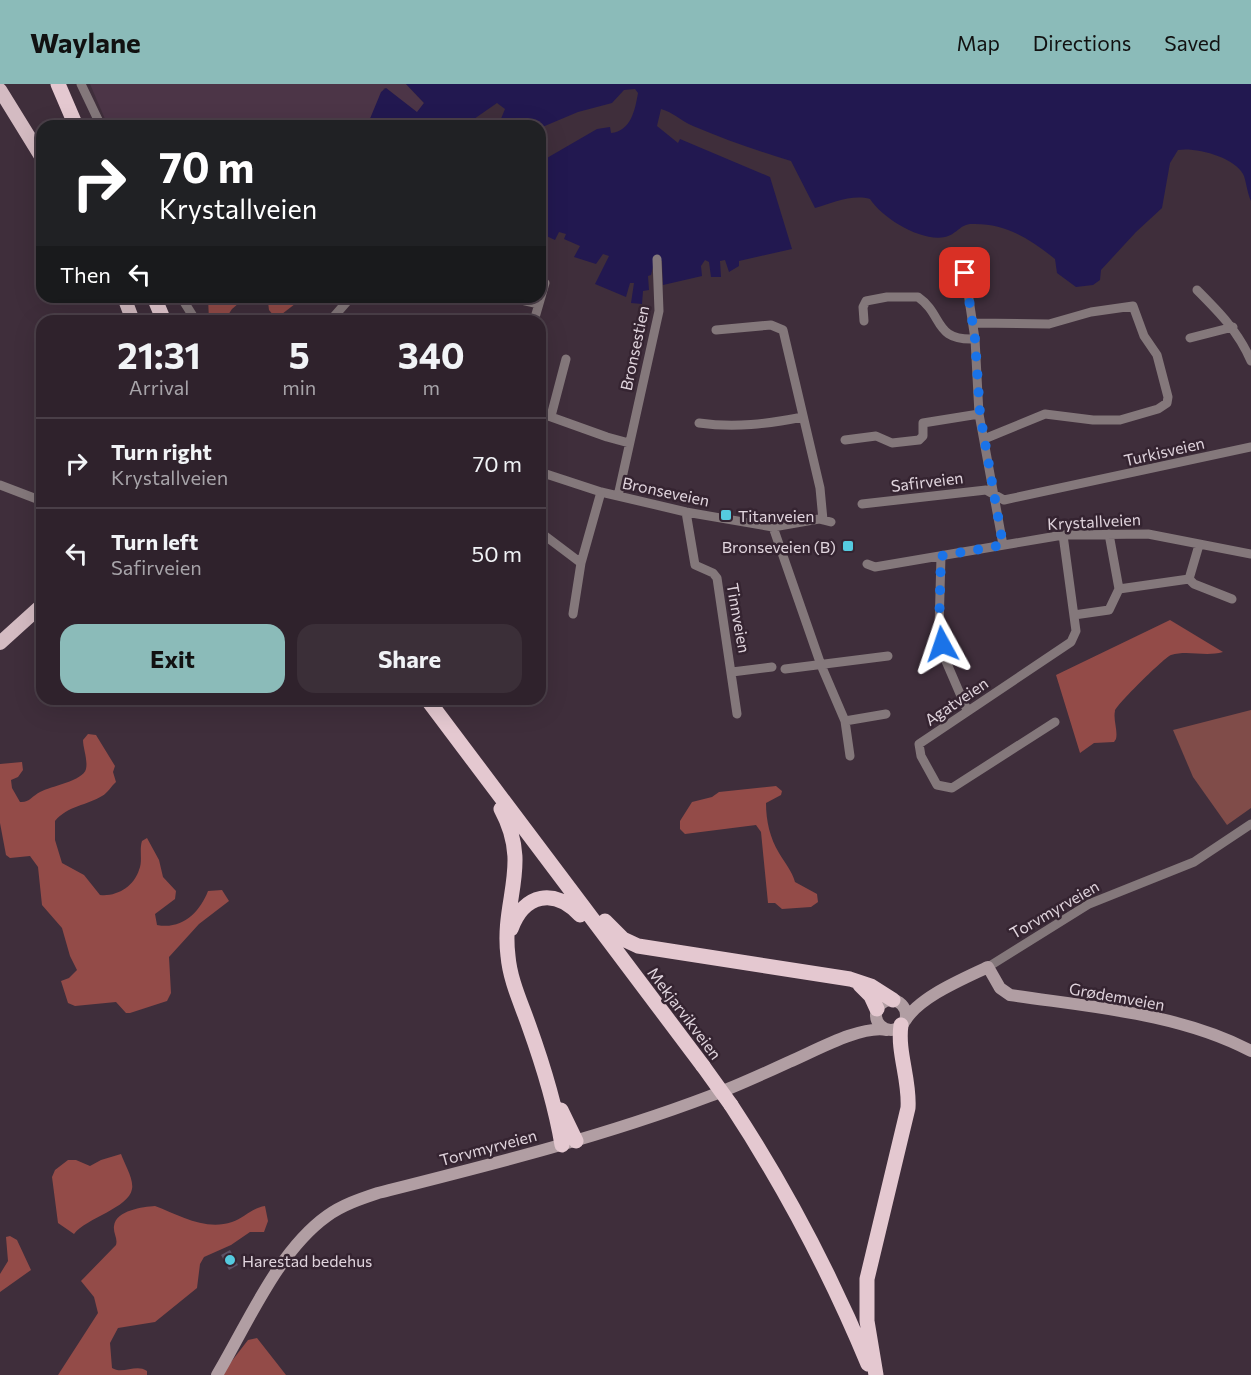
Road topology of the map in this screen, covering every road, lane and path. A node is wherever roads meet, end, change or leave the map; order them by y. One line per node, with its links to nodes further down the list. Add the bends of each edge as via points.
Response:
1 (58, 84): 4 (highway)
2 (81, 84): 5 (street)
3 (0, 90): 6 (main road)
4 (73, 120)
5 (98, 120)
6 (36, 148)
7 (657, 259): 32 (street, Bronsestien, via 659,311)
8 (965, 273): 16 (street)
9 (1197, 290): 17 (street)
10 (346, 303): 13 (street)
11 (533, 303): 12 (street)
12 (539, 304): 14 (street)
13 (335, 315)
14 (536, 315)
15 (864, 321): 21 (street, via 866,301 918,297 947,333 962,340)
16 (973, 323): 21 (street); 30 (street, via 1049,324 1133,306 1156,355 1168,397 1167,403 1158,409 1120,420 1045,414)
17 (1233, 327): 20 (street); 22 (street)
18 (716, 330): 28 (street, Bronseveien, via 771,325 783,330)
19 (1251, 335): 22 (street)
20 (1190, 338)
21 (975, 339): 25 (street)
22 (1243, 342): 24 (street)
23 (566, 359): 27 (street)
24 (1251, 361)
25 (980, 414): 30 (street); 31 (street, via 923,423 919,440 892,443 876,436)
26 (546, 415): 27 (street)
27 (551, 416): 32 (street)
28 (803, 417): 29 (street, via 762,425); 43 (street, Bronseveien, via 827,521)
29 (699, 423)
30 (984, 439): 38 (street)
31 (845, 440)
32 (629, 443): 39 (street, Bronsestien)
33 (1251, 447): 36 (street, Turkisveien)
34 (546, 474): 37 (street, Bronseveien)
35 (0, 485): 40 (street)
36 (1083, 485): 38 (street, Safirveien, via 1004,500)
37 (601, 492): 39 (street, Bronseveien); 51 (street)
38 (993, 494): 41 (street, Safirveien, via 986,489); 47 (street)
39 (618, 496): 42 (street, Bronseveien)
40 (36, 499)
41 (862, 504)
42 (686, 512): 43 (street, Bronseveien); 64 (street, Tinnveien, via 695,565 717,578)
43 (773, 527): 61 (street)
44 (1109, 534): 45 (street, Krystallveien); 48 (street, Krystallveien, via 1148,534); 54 (street)
45 (1063, 535): 47 (street, Krystallveien); 58 (street, Agatveien)
46 (546, 537): 51 (street)
47 (1003, 545): 50 (street, Krystallveien)
48 (1199, 545): 49 (street, Krystallveien); 53 (street)
49 (1251, 554)
50 (941, 556): 52 (street, Krystallveien, via 875,567); 66 (street, via 939,629 945,659)
51 (580, 563): 57 (street)
52 (867, 564)
53 (1190, 579): 54 (street); 55 (street)
54 (1119, 589): 58 (street, via 1109,610)
55 (1232, 599)
56 (36, 610): 59 (main road)
57 (573, 614)
58 (1074, 615): 66 (street, Agatveien, via 1076,631 1071,642)
59 (0, 643)
60 (888, 656): 61 (street)
61 (821, 665): 63 (street); 69 (street)
62 (772, 667): 64 (street, Tinnveien)
63 (785, 669)
64 (732, 672): 67 (street, Tinnveien)
65 (432, 705): 72 (highway, Mekjarvikveien)
66 (968, 710): 70 (street, Agatveien, via 919,744 937,785 952,788)
67 (737, 714)
68 (886, 714): 69 (street)
69 (844, 721): 71 (street)
70 (1055, 722)
71 (850, 756)
72 (485, 776): 74 (highway, Mekjarvikveien); 76 (highway, via 515,845 516,878)
73 (1251, 824): 77 (street, Torvmyrveien, via 1194,862 1089,904)
74 (583, 907): 75 (highway, Mekjarvikveien); 78 (highway, via 638,946)
75 (599, 928): 76 (highway, via 565,902 540,898 520,911); 87 (highway, Mekjarvikveien, bridge, via 731,1105 774,1173 825,1265)
76 (507, 946): 85 (highway, via 512,976)
77 (988, 967): 79 (main road, Torvmyrveien); 84 (main road, Grødemveien, via 1000,988 1010,995 1166,1021)
78 (850, 979): 80 (highway, via 872,986); 81 (highway, via 867,992)
79 (939, 992): 80 (main road, Torvmyrveien); 82 (main road, Torvmyrveien)
80 (896, 1002): 81 (main road, via 884,1002); 82 (main road, via 904,1008)
81 (876, 1011): 82 (main road, via 880,1026); 83 (main road, Torvmyrveien, via 870,1021)
82 (898, 1025): 83 (main road, Torvmyrveien); 87 (highway, via 908,1108 867,1278 867,1321)
83 (840, 1040): 85 (main road, Torvmyrveien, via 712,1096)
84 (1251, 1051)
85 (569, 1143): 86 (main road, Torvmyrveien, via 378,1193 329,1214 310,1229 280,1266)
86 (217, 1375)
87 (874, 1375)

